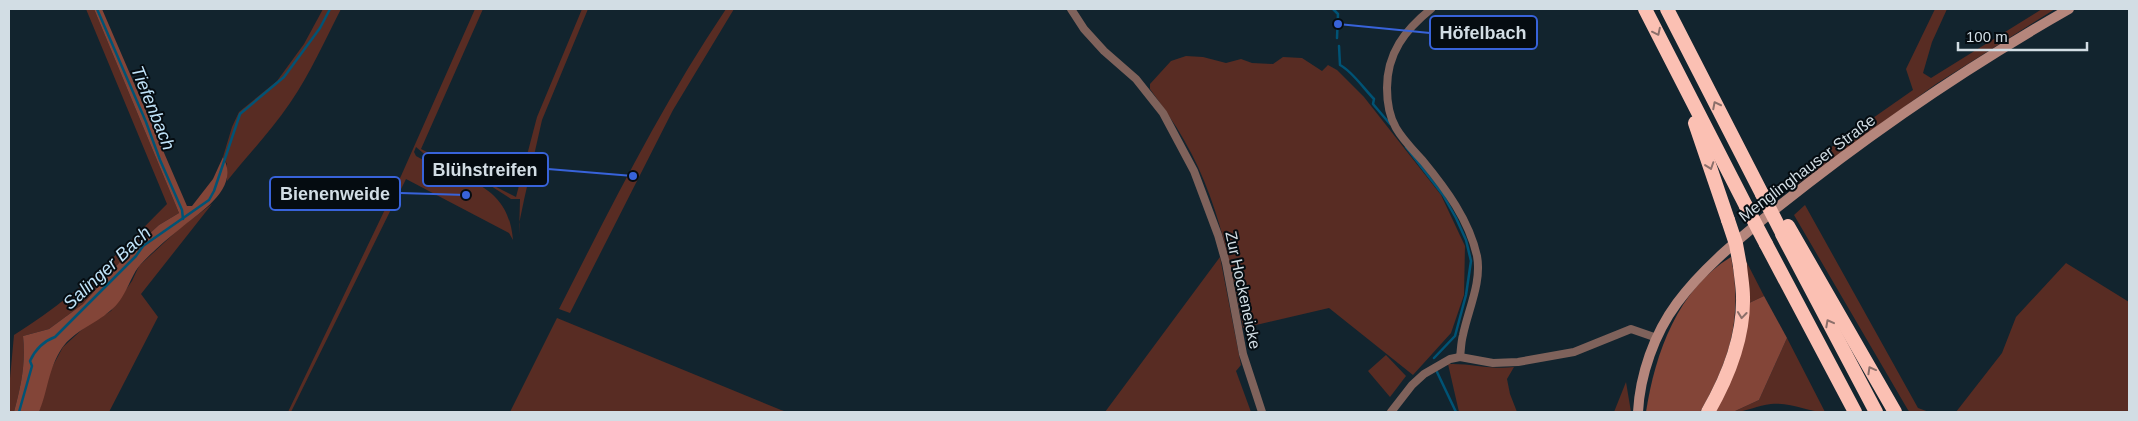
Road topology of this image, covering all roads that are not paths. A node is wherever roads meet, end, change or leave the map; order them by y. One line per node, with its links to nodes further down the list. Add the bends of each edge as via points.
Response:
1 (1071, 9): 10 (street, Zur Hockeneicke, via 1084,29 1136,79 1163,113 1194,171 1226,263 1243,354)
2 (1431, 9): 9 (street, via 1414,22 1392,53 1387,100 1397,130 1452,200 1472,238 1478,272)
3 (1645, 9): 6 (highway, one-way to 6)
4 (1667, 9): 7 (highway, one-way to 4, bridge, via 1760,190)
5 (2068, 9): 8 (street, Menglinghauser Straße, via 1914,106 1796,193 1720,254 1698,276 1675,305)
6 (1668, 55): 13 (highway, one-way to 13, bridge, via 1705,149 1740,266 1743,298 1738,339 1724,380); 14 (highway, bridge)
7 (1785, 229): 15 (highway, one-way to 7); 16 (highway, one-way to 7)
8 (1657, 338): 9 (street, via 1636,329 1626,329 1574,352 1518,362 1494,363); 12 (street, Menglinghauser Straße, via 1648,361)
9 (1460, 357): 11 (street, via 1424,374)
10 (1262, 412)
11 (1391, 412)
12 (1638, 412)
13 (1708, 412)
14 (1855, 412)
15 (1876, 412)
16 (1895, 412)

